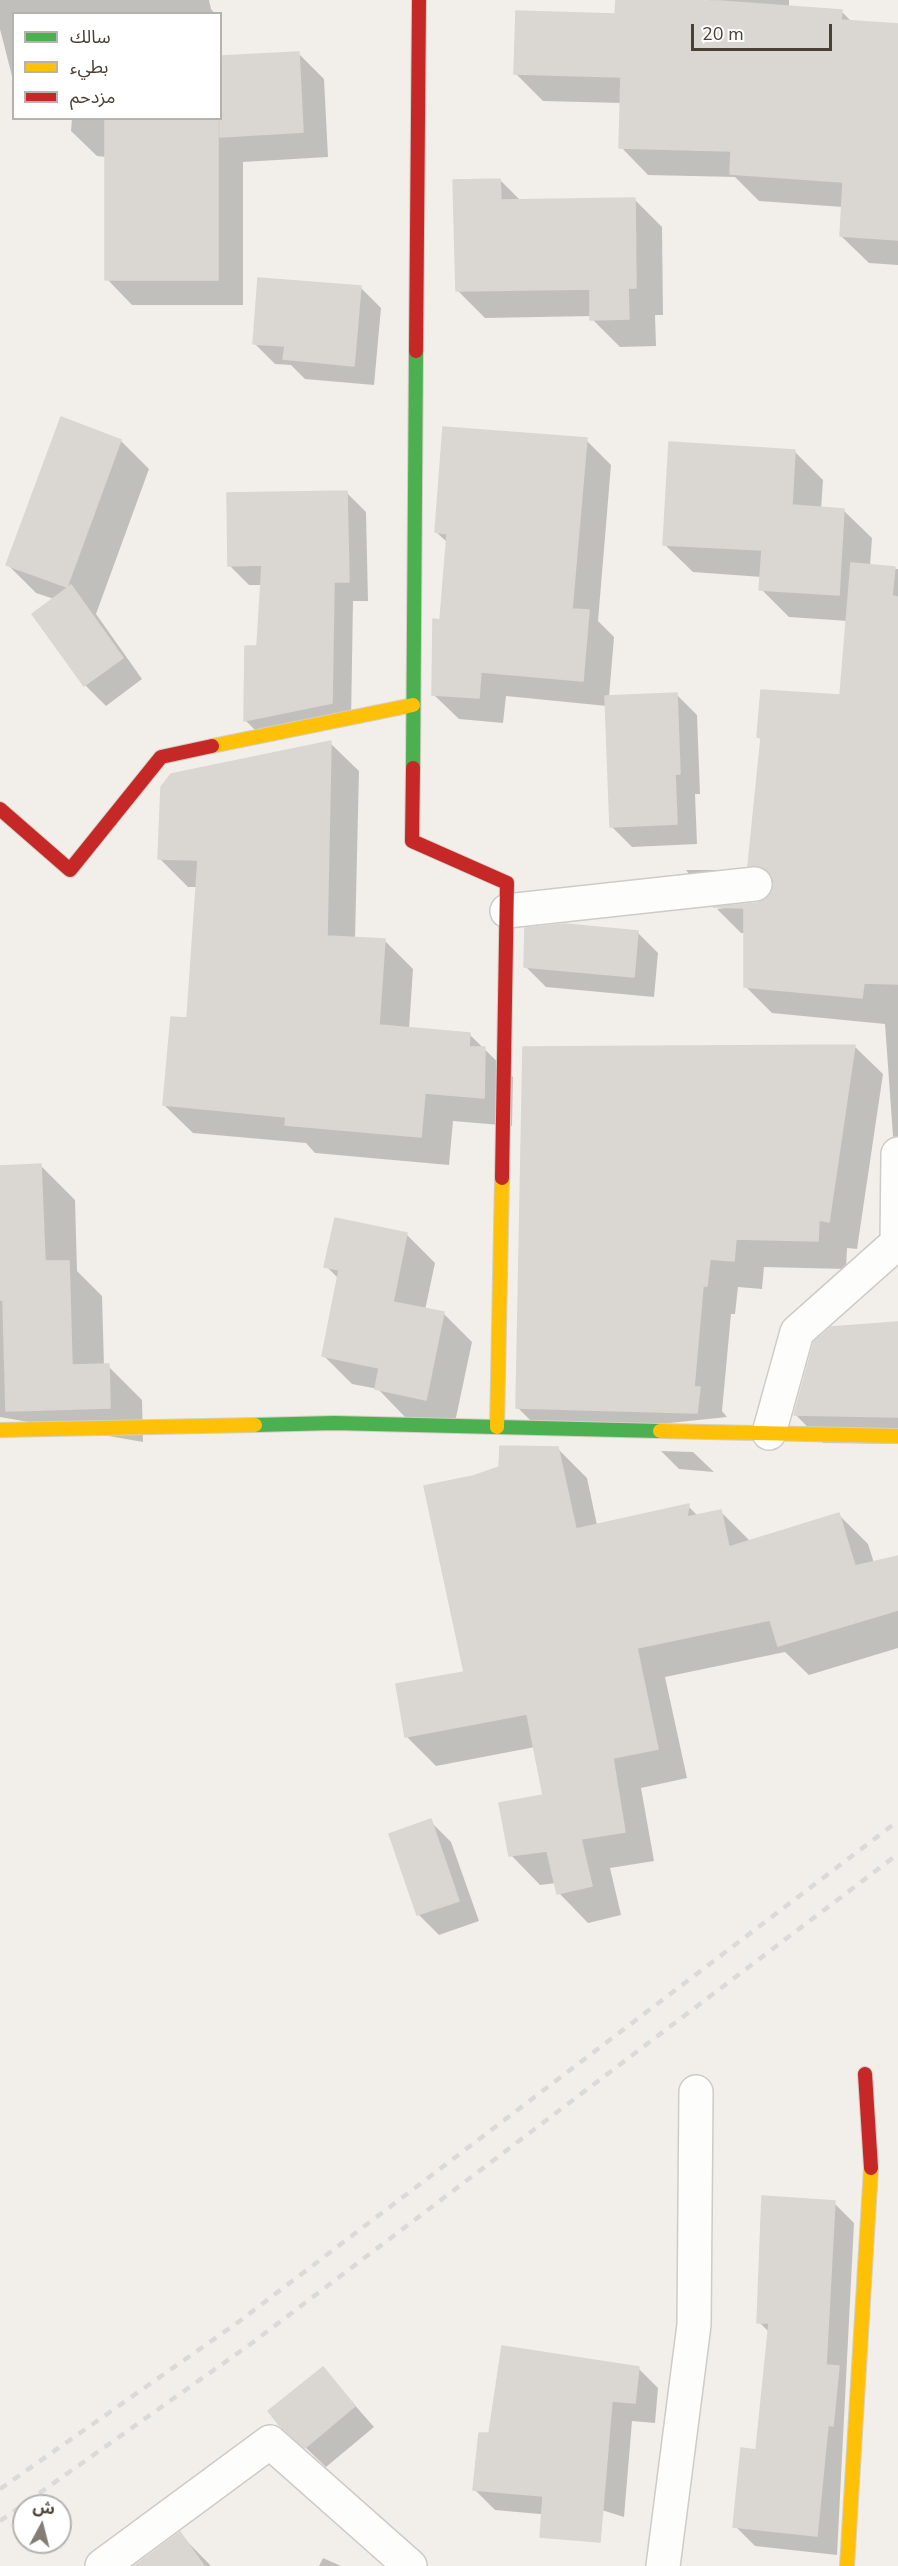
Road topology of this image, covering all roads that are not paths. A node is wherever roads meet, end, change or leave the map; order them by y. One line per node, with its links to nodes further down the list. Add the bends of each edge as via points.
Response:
1 (419, 0): 2 (street)
2 (413, 705): 3 (street, via 161,757 70,870); 5 (street, via 412,841 507,883)
3 (0, 809)
4 (755, 884): 5 (street)
5 (507, 911): 7 (street)
6 (898, 1154): 9 (street, via 897,1244 797,1332)
7 (497, 1427): 8 (street, via 334,1423); 9 (street)
8 (0, 1430)
9 (769, 1433): 10 (street)
10 (898, 1436)
11 (865, 2074): 16 (street, via 871,2160)
12 (696, 2092): 15 (street, via 694,2325)
13 (102, 2566): 14 (street, via 270,2442)
14 (410, 2566)
15 (663, 2566)
16 (848, 2566)

